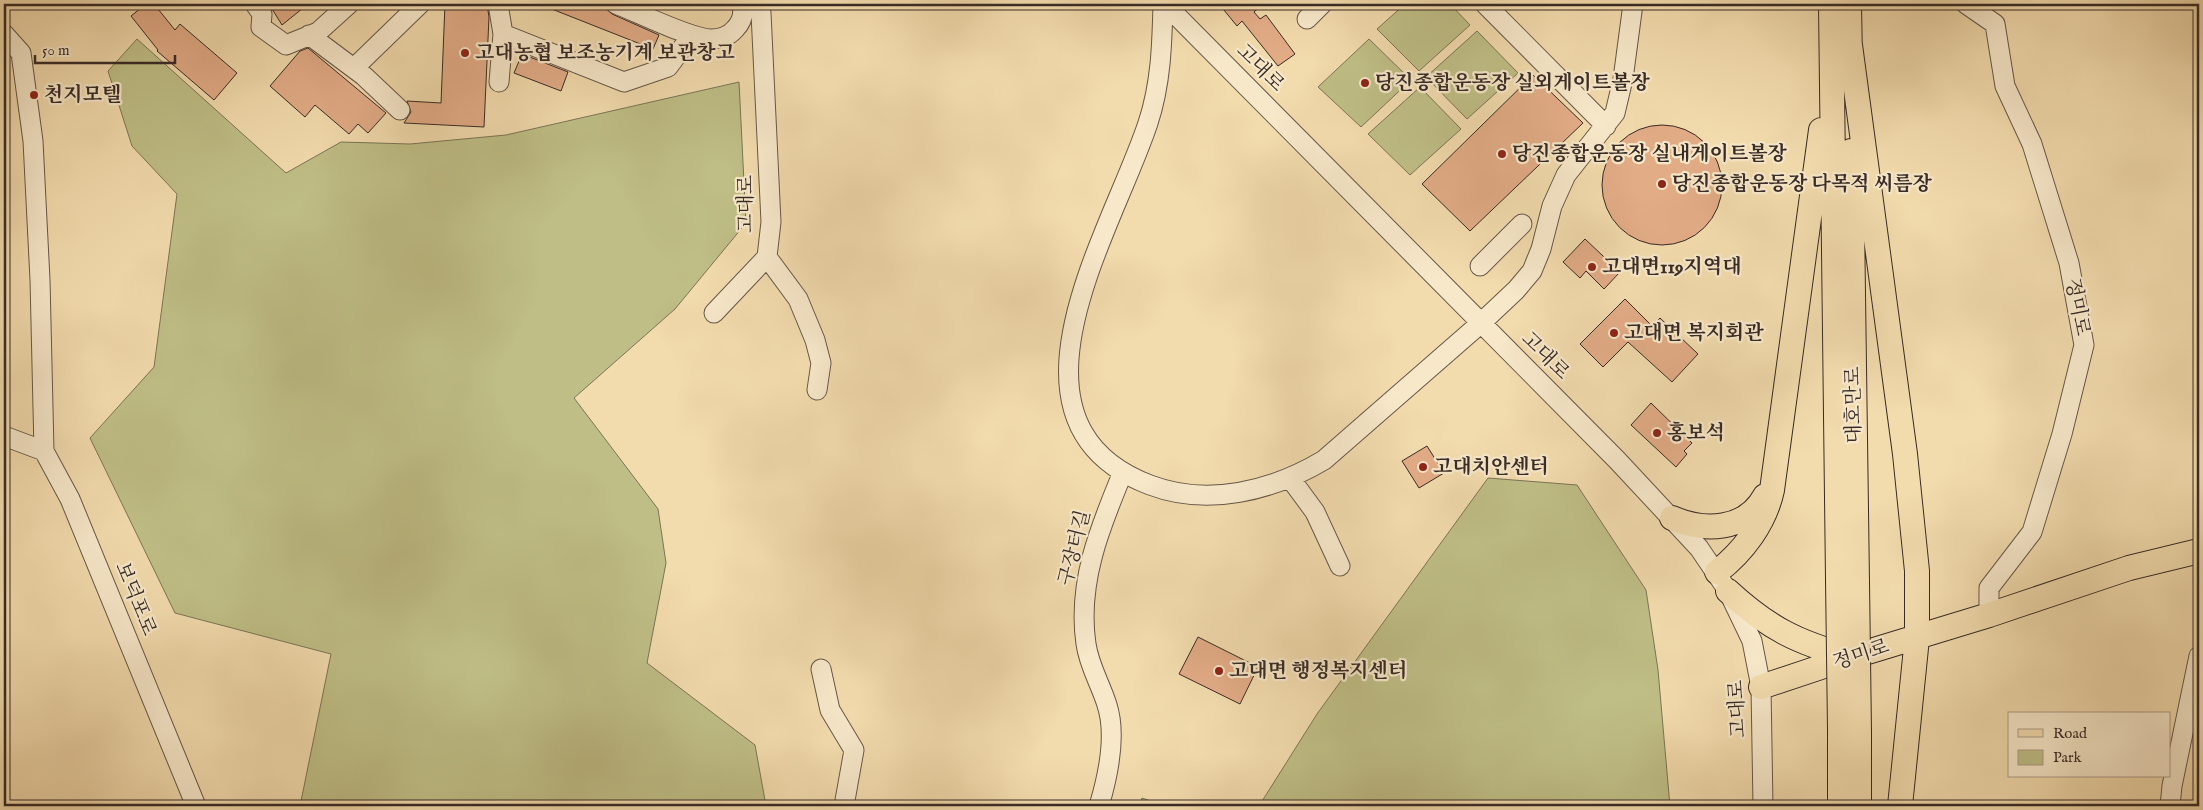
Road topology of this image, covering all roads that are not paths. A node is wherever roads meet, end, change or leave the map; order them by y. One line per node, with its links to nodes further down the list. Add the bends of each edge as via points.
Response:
1 (255, 4): 19 (street, via 262,14 261,27 286,44)
2 (349, 4): 19 (street, via 318,32)
3 (420, 4): 21 (street)
4 (498, 4): 17 (street)
5 (616, 4): 18 (street)
6 (742, 4): 18 (street, via 740,22 729,34 710,39)
7 (759, 4): 26 (street, 고대로, via 771,222)
8 (1164, 4): 29 (street, 고대로); 33 (street, via 1156,94 1148,124 1107,225 1080,300 1070,339 1069,388 1081,432 1103,457)
9 (1322, 4): 15 (street)
10 (1486, 4): 24 (street)
11 (1633, 4): 24 (street, via 1623,79 1615,113)
12 (1831, 4): 20 (main road, 대호만로)
13 (1849, 4): 20 (main road, 대호만로)
14 (1966, 4): 40 (street, 정미로, via 1994,24 2005,86 2032,144 2069,263 2084,345 2062,434 2032,532 1989,588)
15 (1307, 19)
16 (4, 34): 32 (street, via 21,53 33,140)
17 (503, 34): 18 (street, via 624,82 668,67); 22 (street)
18 (692, 34)
19 (309, 35): 21 (street)
20 (1840, 49): 34 (main road); 41 (main road, via 1905,454 1917,571); 46 (main road, 대호만로, bridge)
21 (354, 68): 23 (street)
22 (499, 82)
23 (400, 110)
24 (1606, 126): 29 (street, via 1566,176 1552,206 1532,271)
25 (1522, 224): 27 (street)
26 (767, 257): 28 (street); 30 (street, 고대로, via 798,299 815,340 821,363)
27 (1480, 266)
28 (714, 313)
29 (1481, 324): 35 (street, via 1337,450); 36 (street, 고대로)
30 (817, 390)
31 (4, 436): 32 (street)
32 (44, 451): 47 (street, 보덕포로, via 70,499)
33 (1124, 472): 35 (street, via 1152,486 1194,496 1229,494); 49 (street, 구장터길, via 1095,543 1084,599 1090,664 1108,708 1111,725 1108,764)
34 (1774, 474): 36 (main road, via 1759,506 1736,522 1707,527); 39 (main road, via 1770,500 1761,521)
35 (1290, 478): 38 (street, via 1315,512)
36 (1672, 518): 39 (street, 고대로)
37 (2199, 551): 40 (main road, 정미로, via 2129,568)
38 (1340, 566)
39 (1722, 581): 43 (main road, via 1772,627 1808,644); 45 (street, 고대로, via 1752,641)
40 (1989, 615): 41 (main road, 정미로)
41 (1917, 638): 43 (main road, 정미로); 53 (main road)
42 (2199, 656): 54 (street)
43 (1851, 657): 45 (main road, 정미로)
44 (821, 669): 48 (street, via 830,710 854,750)
45 (1761, 687): 50 (street, 고대로)
46 (1849, 731): 51 (main road, 대호만로); 52 (main road, 대호만로)
47 (196, 806)
48 (844, 806)
49 (1099, 806)
50 (1763, 806)
51 (1840, 806)
52 (1859, 806)
53 (1900, 806)
54 (2170, 806)

